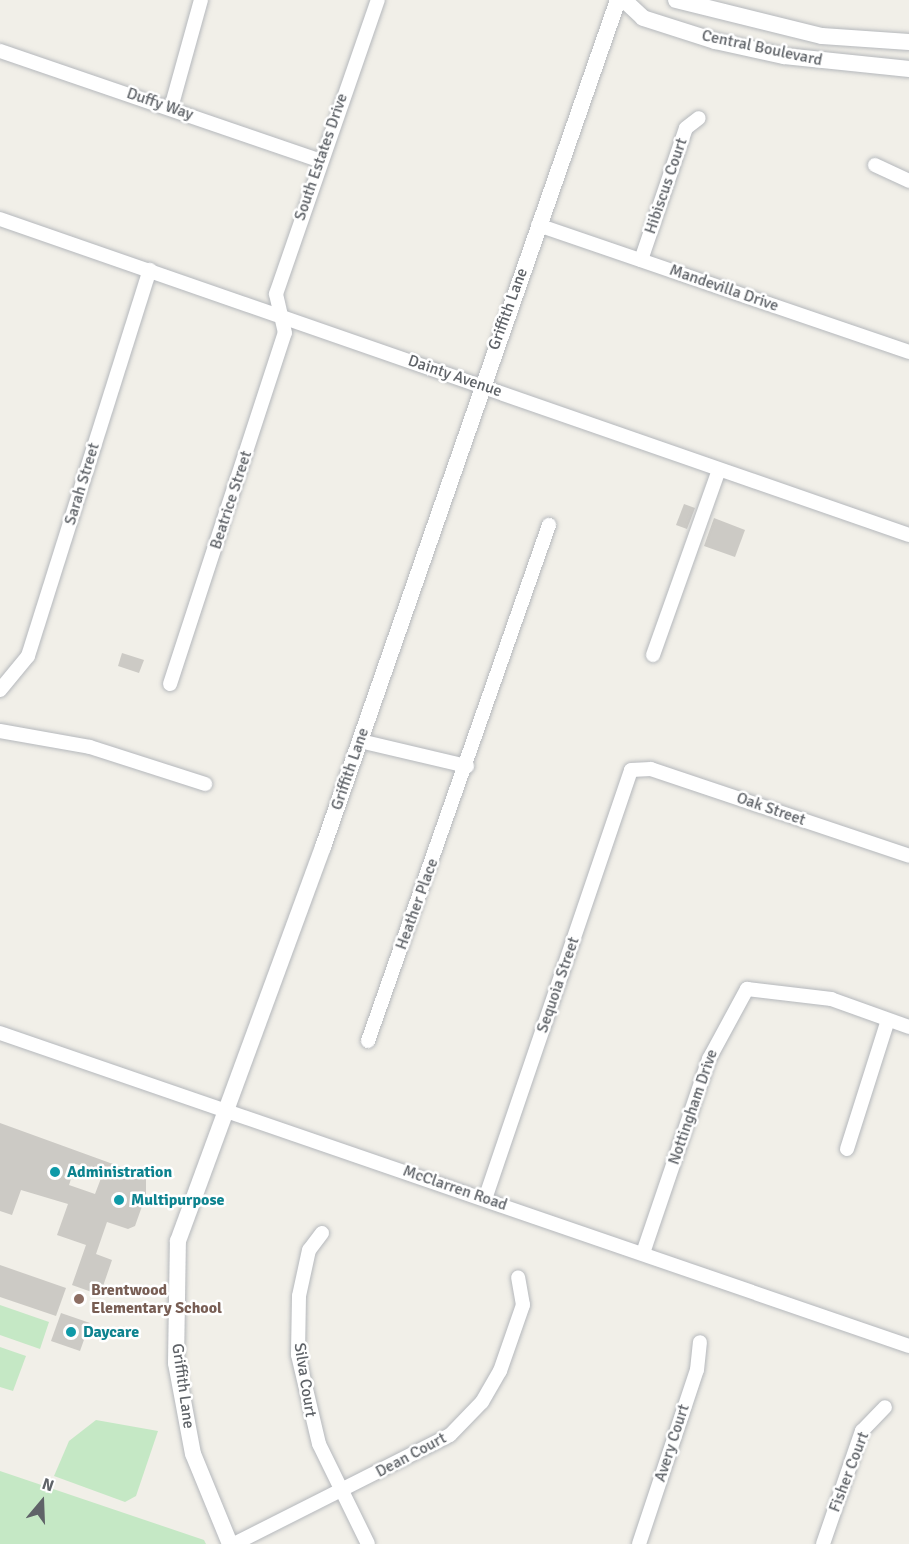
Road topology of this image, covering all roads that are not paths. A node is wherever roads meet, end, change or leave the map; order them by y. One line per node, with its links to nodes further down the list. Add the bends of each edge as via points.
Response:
1 (201, 0): 9 (street)
2 (378, 0): 11 (street, South Estates Drive)
3 (618, 0): 15 (street, Griffith Lane)
4 (624, 0): 8 (street, Central Boulevard, via 643,18 716,41 784,56)
5 (676, 0): 6 (street, Central Boulevard, via 822,36)
6 (909, 42)
7 (0, 51): 9 (street, Duffy Way)
8 (909, 69)
9 (171, 108): 11 (street, Duffy Way)
10 (699, 118): 16 (street, Hibiscus Court, via 686,128)
11 (318, 160): 18 (street, South Estates Drive, via 276,294)
12 (875, 165): 13 (street)
13 (909, 181)
14 (0, 219): 17 (street, Dainty Avenue)
15 (538, 225): 16 (street, Mandevilla Drive); 20 (street, Griffith Lane)
16 (641, 260): 19 (street, Mandevilla Drive)
17 (150, 270): 18 (street, Dainty Avenue); 26 (street, Sarah Street, via 28,656)
18 (280, 316): 20 (street, Dainty Avenue); 25 (street, Beatrice Street, via 285,333)
19 (909, 352)
20 (481, 384): 21 (street, Dainty Avenue); 28 (street, Griffith Lane)
21 (719, 470): 23 (street, Dainty Avenue); 24 (street)
22 (549, 525): 29 (street, Heather Place)
23 (909, 536)
24 (653, 655)
25 (171, 684)
26 (0, 690)
27 (0, 731): 31 (street, via 90,747)
28 (360, 741): 29 (street); 37 (street, Griffith Lane)
29 (466, 766): 36 (street, Heather Place)
30 (631, 770): 32 (street, Oak Street, via 651,769); 39 (street, Sequoia Street)
31 (205, 784)
32 (909, 856)
33 (888, 1020): 34 (street, Nottingham Drive); 38 (street); 41 (street, Nottingham Drive, via 831,999 747,989 709,1059)
34 (909, 1028)
35 (0, 1033): 37 (street, McClarren Road)
36 (368, 1041)
37 (222, 1109): 39 (street, McClarren Road); 47 (street, Griffith Lane, via 178,1241 176,1364 193,1454)
38 (847, 1149)
39 (485, 1199): 41 (street, McClarren Road)
40 (322, 1233): 46 (street, Silva Court, via 309,1250 298,1296 298,1355 318,1444)
41 (643, 1253): 44 (street, McClarren Road)
42 (518, 1277): 46 (street, Dean Court, via 523,1305 500,1371 483,1402 450,1434)
43 (700, 1342): 49 (street, Avery Court, via 697,1370)
44 (909, 1346)
45 (885, 1407): 50 (street, Fisher Court, via 862,1431)
46 (339, 1491): 47 (street, Dean Court); 48 (street, Silva Court)
47 (232, 1544)
48 (368, 1544)
49 (639, 1544)
50 (823, 1544)

